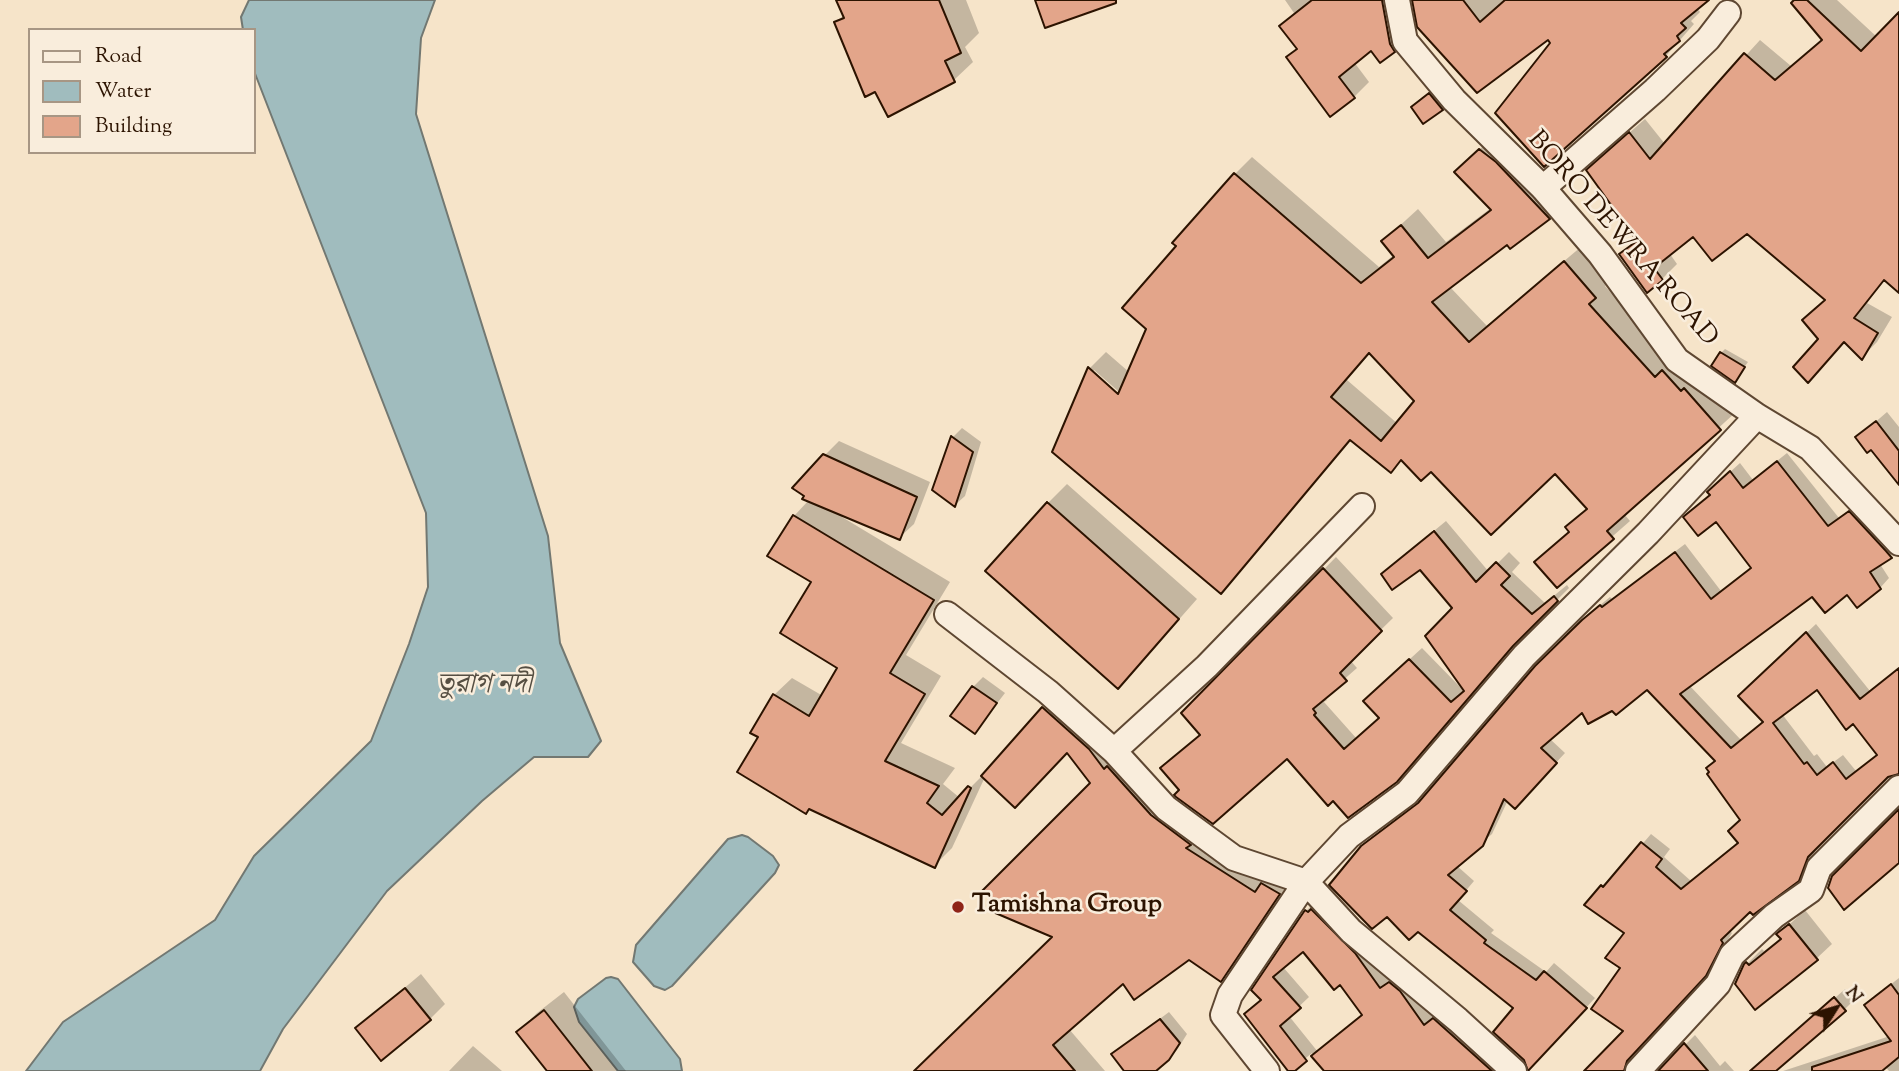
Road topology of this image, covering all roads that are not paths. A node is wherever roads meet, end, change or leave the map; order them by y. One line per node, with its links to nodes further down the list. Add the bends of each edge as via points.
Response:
1 (1396, 0): 3 (street, BORO DEWRA ROAD, via 1405,41 1454,100)
2 (1728, 13): 3 (street, via 1655,90)
3 (1543, 188): 4 (street, BORO DEWRA ROAD, via 1600,254 1677,360)
4 (1757, 416): 6 (street, BORO DEWRA ROAD, via 1810,448); 10 (street, via 1524,656 1407,793 1349,836)
5 (1362, 506): 8 (street, via 1207,666)
6 (1899, 543)
7 (947, 614): 8 (street, via 1048,692)
8 (1114, 751): 10 (street, via 1166,807 1234,858)
9 (1899, 788): 13 (street, via 1819,868 1811,890 1732,955 1718,984)
10 (1306, 882): 11 (street, via 1230,995 1223,1015); 12 (street, via 1351,931)
11 (1267, 1071)
12 (1514, 1071)
13 (1638, 1071)

